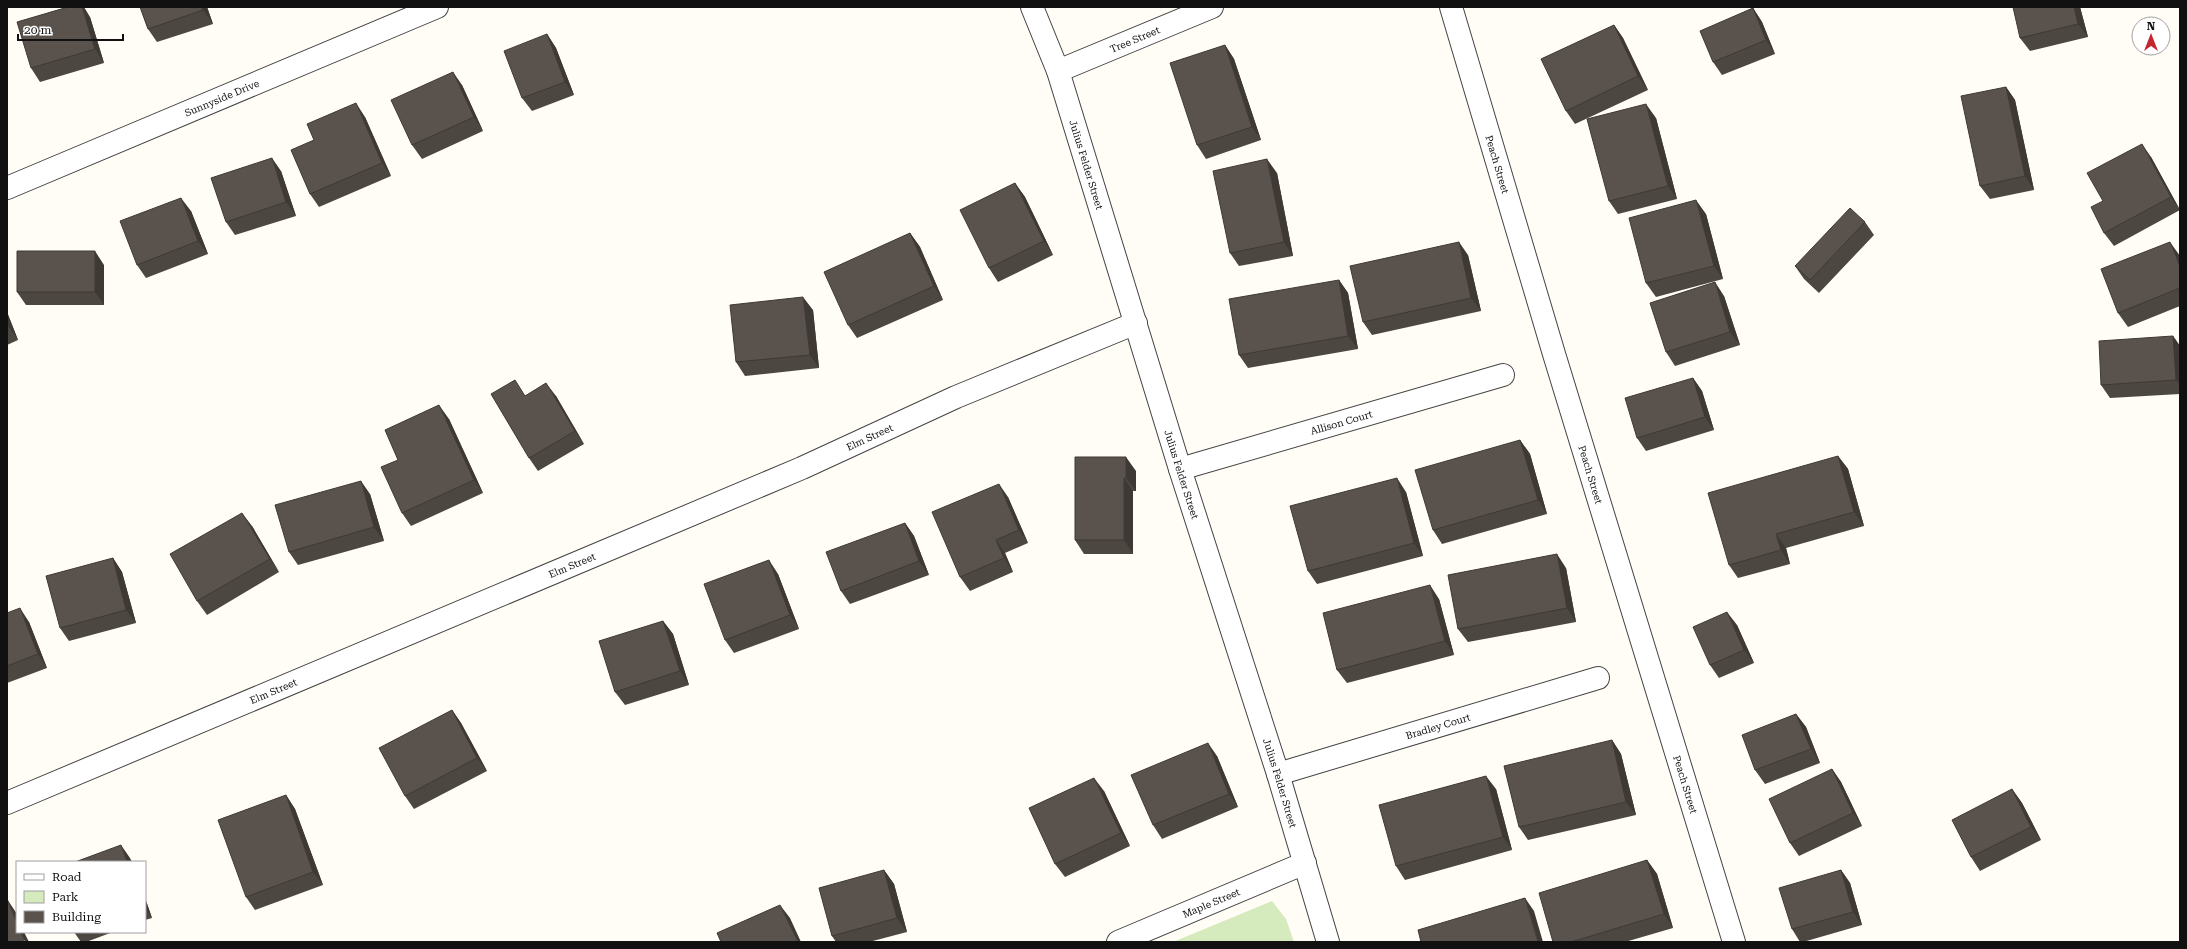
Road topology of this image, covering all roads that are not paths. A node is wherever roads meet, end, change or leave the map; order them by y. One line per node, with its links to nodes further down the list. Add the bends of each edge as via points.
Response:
1 (437, 7): 6 (street, Sunnyside Drive)
2 (1032, 7): 5 (street, Julius Felder Street)
3 (1212, 7): 5 (street, Tree Street)
4 (1451, 7): 16 (street, Peach Street)
5 (1058, 71): 7 (street, Julius Felder Street)
6 (7, 188)
7 (1136, 323): 9 (street, Julius Felder Street); 12 (street, Elm Street, via 956,397 802,468)
8 (1503, 375): 9 (street, Allison Court)
9 (1180, 469): 11 (street, Julius Felder Street)
10 (1598, 678): 11 (street, Bradley Court)
11 (1278, 774): 13 (street, Julius Felder Street)
12 (7, 803)
13 (1305, 863): 14 (street, Maple Street); 15 (street, Julius Felder Street)
14 (1118, 942)
15 (1328, 942)
16 (1734, 942)

